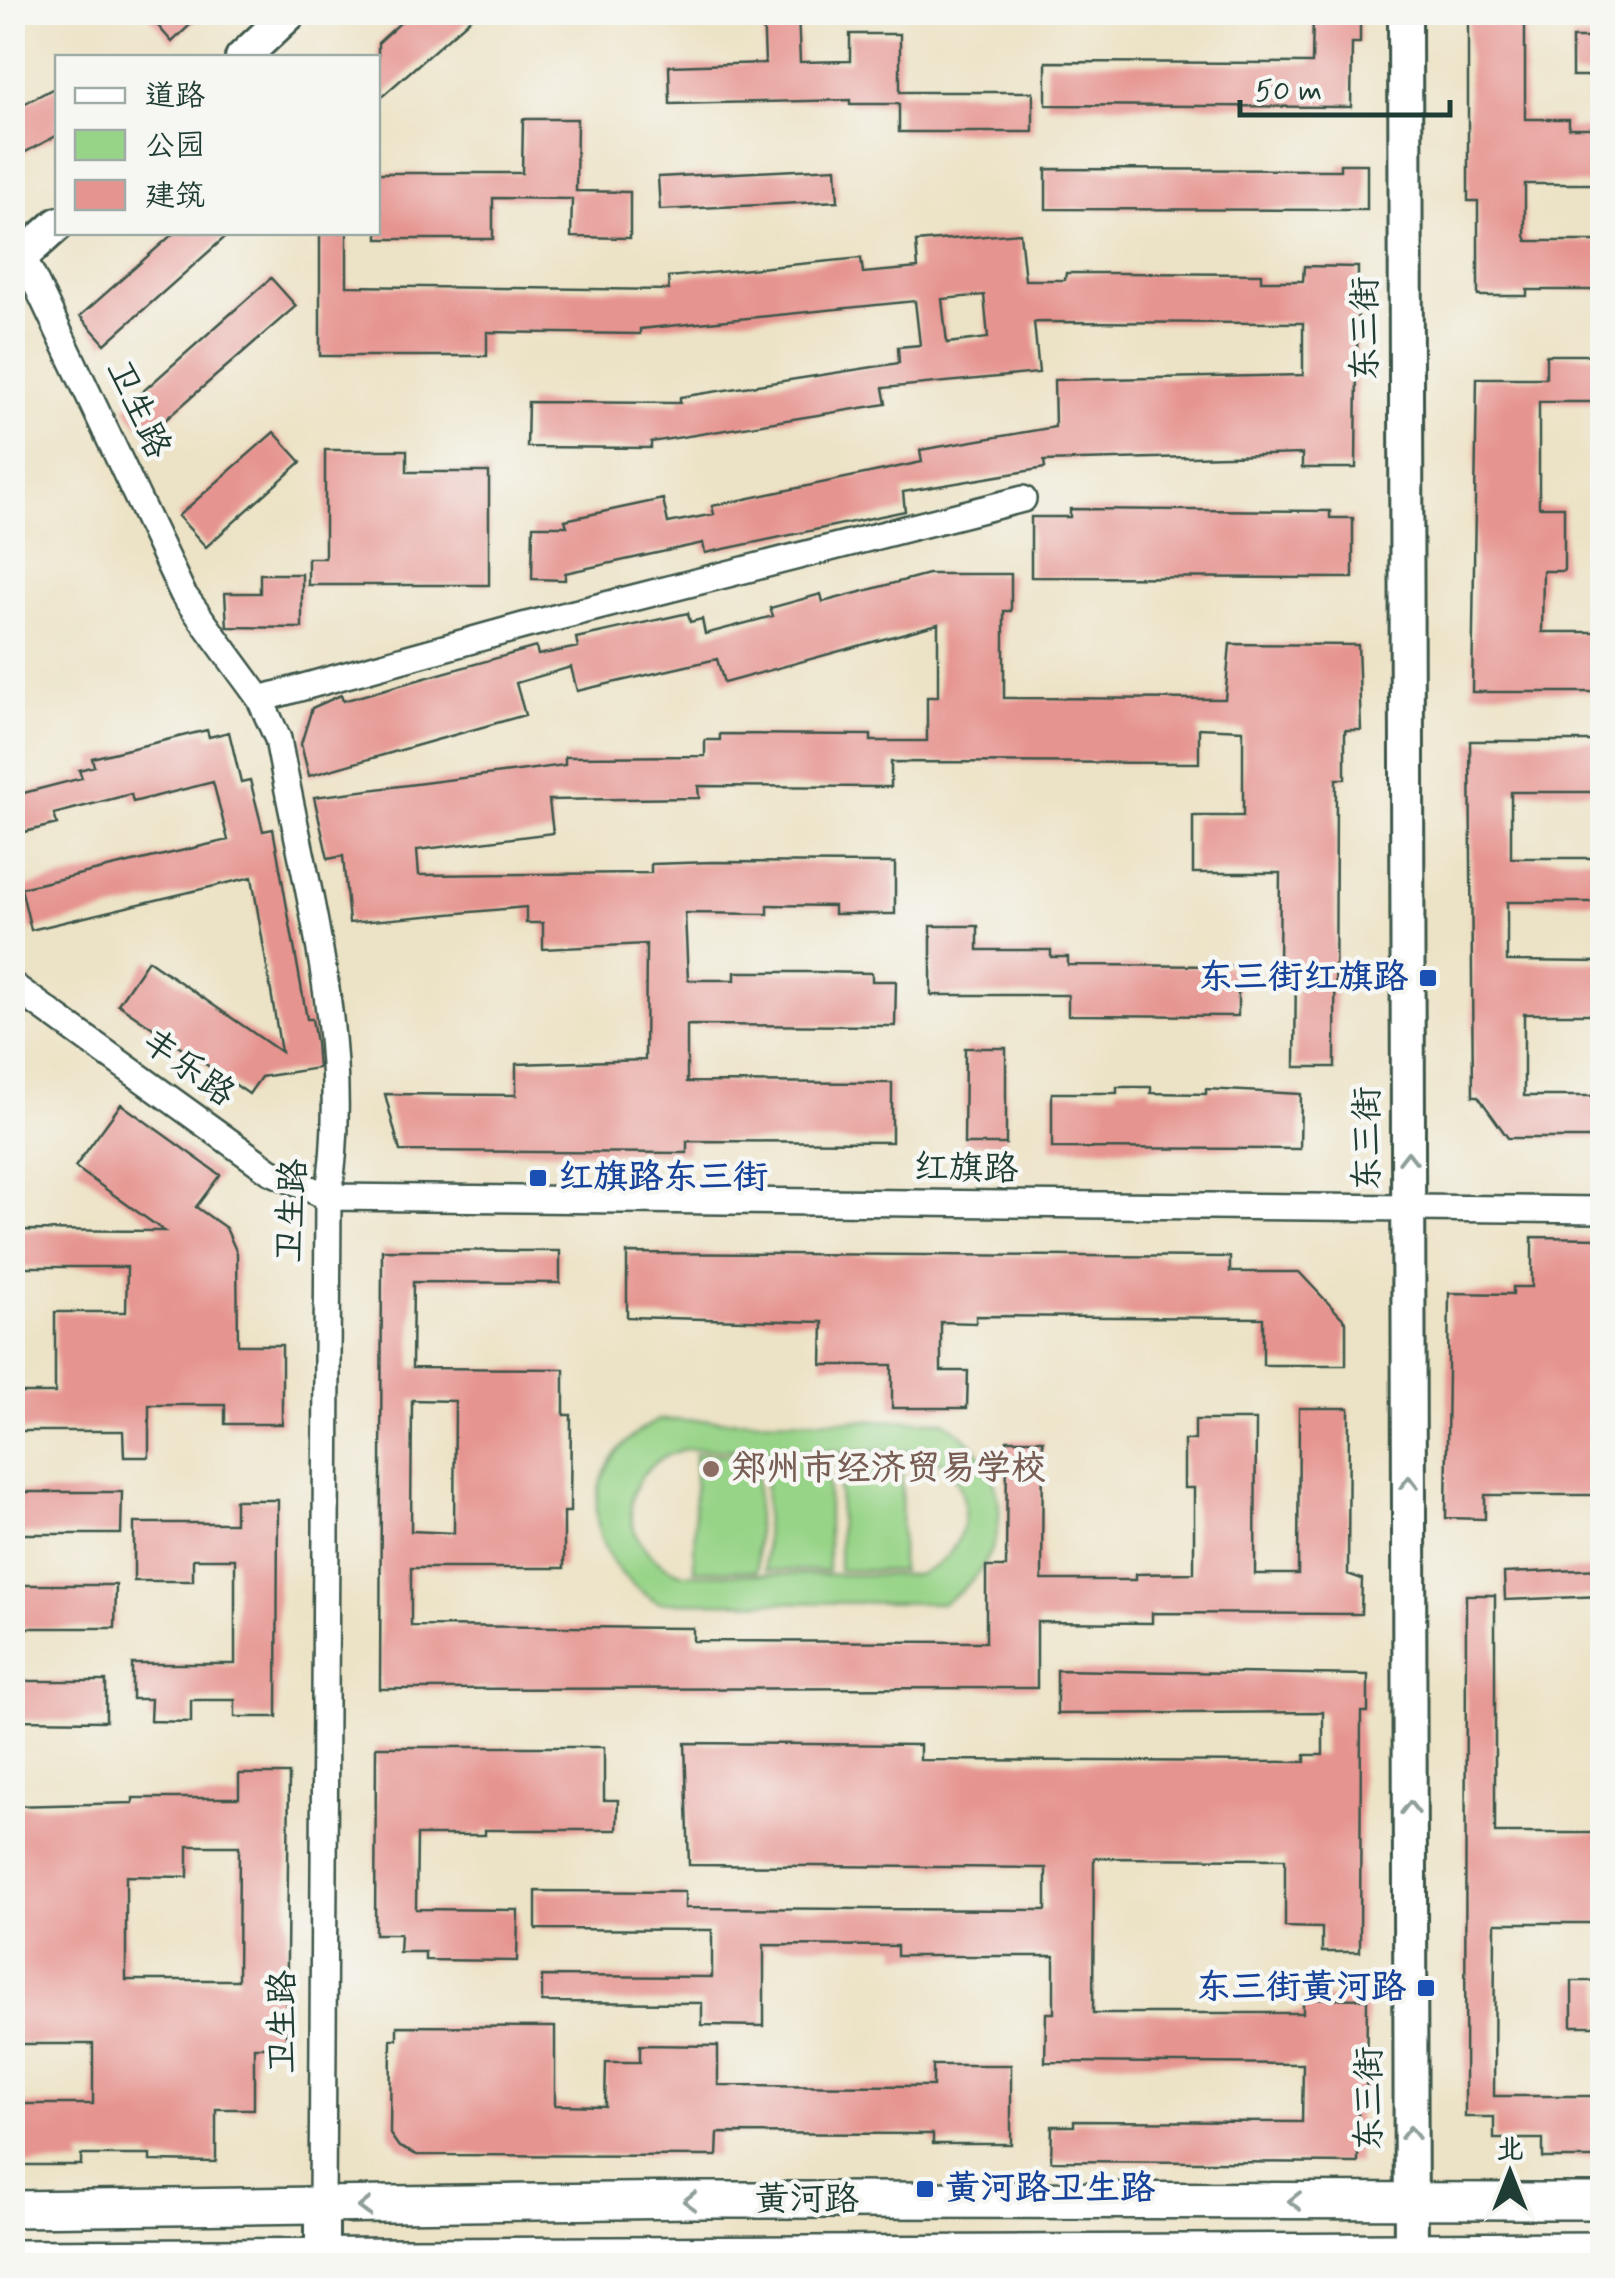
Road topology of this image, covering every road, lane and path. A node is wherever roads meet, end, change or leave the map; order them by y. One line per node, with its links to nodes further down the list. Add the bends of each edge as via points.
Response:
1 (292, 12): 3 (street)
2 (1405, 12): 10 (street, 东三街, one-way to 2)
3 (245, 55)
4 (55, 226): 5 (street)
5 (16, 251): 7 (street, 卫生路, via 182,594)
6 (1022, 499): 7 (street)
7 (260, 700): 9 (street, 卫生路, via 278,739 326,999 337,1112)
8 (12, 984): 9 (street, 丰乐路, via 270,1171)
9 (328, 1197): 10 (street, 红旗路); 14 (street, 卫生路)
10 (1408, 1208): 11 (street, 红旗路); 12 (street, 东三街, one-way to 10)
11 (1602, 1210)
12 (1410, 2201): 13 (main road, 黄河路); 14 (main road, 黄河路, one-way to 14, via 694,2200); 18 (street, 东三街)
13 (1602, 2201)
14 (322, 2208): 15 (main road, 黄河路); 19 (street, 卫生路)
15 (12, 2209)
16 (1602, 2250): 18 (main road, 黄河路)
17 (12, 2258): 19 (main road, 黄河路)
18 (1411, 2258): 19 (main road, 黄河路)
19 (322, 2261)

